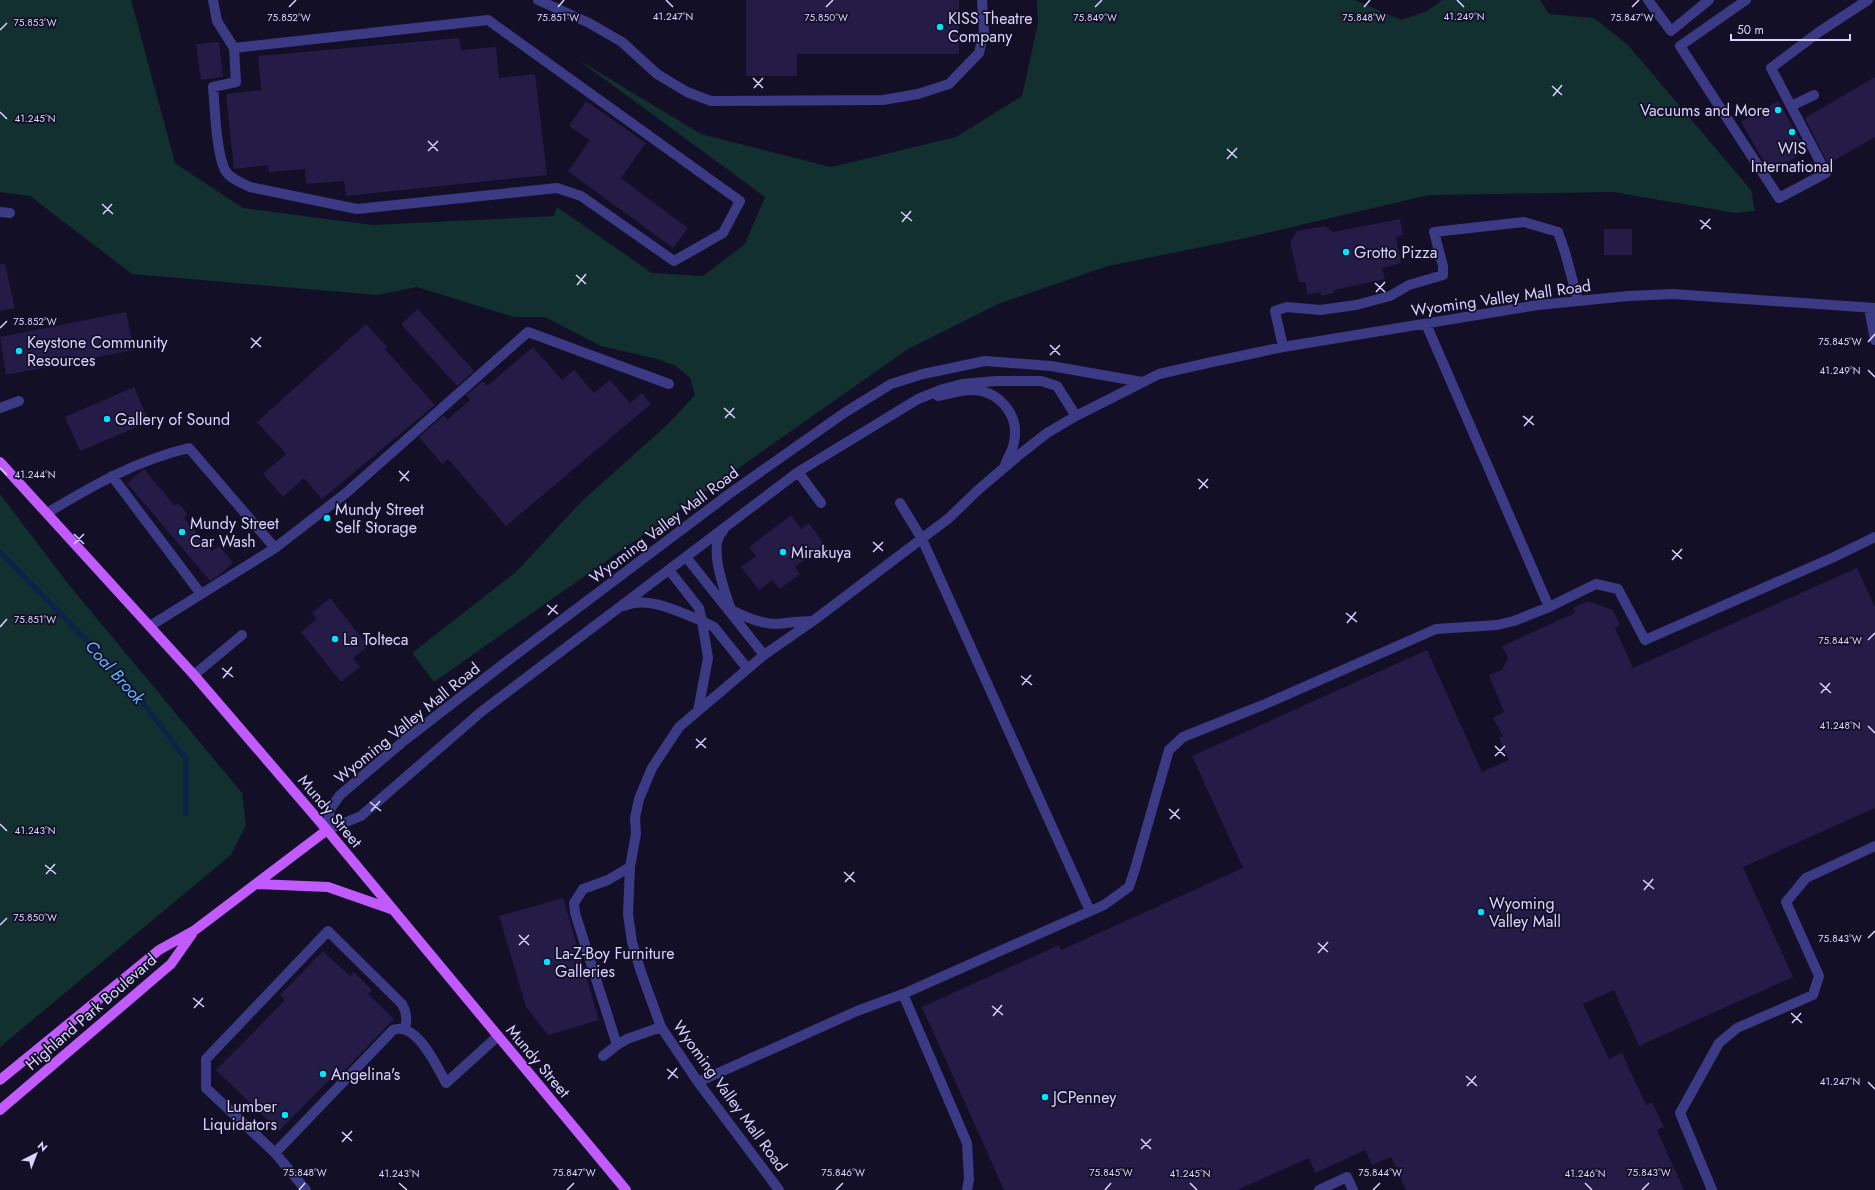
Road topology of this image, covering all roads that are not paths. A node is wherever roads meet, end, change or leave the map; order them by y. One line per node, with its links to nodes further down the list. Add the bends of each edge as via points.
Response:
1 (213, 0): 8 (lane, via 217,21)
2 (538, 0): 3 (lane, via 589,23 622,42 658,74 687,92 711,101 884,100 918,94 949,84 979,53 984,32)
3 (982, 0)
4 (1648, 0): 5 (lane, via 1671,30)
5 (1709, 0)
6 (1746, 0): 10 (lane, via 1680,46 1779,198 1826,173)
7 (1868, 0): 10 (lane, via 1771,68)
8 (234, 48): 8 (lane, via 488,20 740,201 723,233 674,261 581,196 557,188 357,209 250,187 236,180 225,170 218,142 213,87 236,82)
9 (1814, 95): 10 (lane)
10 (1791, 106)
11 (1578, 301): 12 (lane, Wyoming Valley Mall Road, via 1673,294); 13 (lane, Wyoming Valley Mall Road); 15 (lane, via 1558,232 1524,222 1434,232 1443,274 1409,285 1390,296 1356,306 1320,310 1287,307 1275,311)
12 (1872, 308): 14 (lane, Wyoming Valley Mall Road)
13 (1426, 324): 15 (lane, Wyoming Valley Mall Road); 36 (lane)
14 (1875, 340)
15 (1283, 347): 16 (lane, Wyoming Valley Mall Road, via 1159,374)
16 (1142, 382): 21 (lane, Wyoming Valley Mall Road); 47 (lane, Wyoming Valley Mall Road, via 1051,366 985,361 923,374 892,384 844,413 728,494 405,740 340,795 330,808)
17 (669, 384): 32 (lane, via 528,332 346,493)
18 (918, 399): 21 (lane, via 962,384 1041,381 1057,386); 23 (lane, via 970,390 983,391 997,397 1011,416 1015,440); 24 (lane)
19 (19, 401): 20 (lane)
20 (0, 408)
21 (1076, 416): 23 (lane, Wyoming Valley Mall Road, via 1047,433)
22 (0, 462): 28 (main road, Mundy Street)
23 (1004, 468): 31 (lane, Wyoming Valley Mall Road)
24 (798, 472): 27 (lane); 29 (lane)
25 (112, 476): 28 (lane); 32 (lane, via 164,454 189,448); 35 (lane)
26 (900, 502): 31 (lane)
27 (821, 503)
28 (47, 513): 41 (main road, Mundy Street)
29 (734, 521): 33 (lane); 37 (lane, via 720,534 716,547 721,578)
30 (1875, 537): 36 (lane, via 1645,640 1618,589 1596,584)
31 (922, 539): 40 (lane, Wyoming Valley Mall Road); 52 (lane)
32 (275, 548): 35 (lane)
33 (686, 557): 34 (lane); 37 (lane, via 712,591)
34 (669, 570): 38 (lane); 39 (lane, via 698,608)
35 (201, 594): 41 (lane)
36 (1549, 607): 52 (lane, via 1514,621 1436,629 1183,737 1169,750 1129,887 1118,897)
37 (731, 610): 40 (lane, via 747,618 774,624 795,620); 43 (lane)
38 (613, 611): 39 (lane, via 630,604 649,602); 47 (lane, via 481,712 361,816)
39 (702, 621): 44 (lane, via 714,627); 46 (lane, via 708,658)
40 (813, 621): 43 (lane, Wyoming Valley Mall Road)
41 (150, 626): 45 (main road, Mundy Street)
42 (242, 635): 45 (lane)
43 (764, 654): 44 (lane, Wyoming Valley Mall Road)
44 (747, 668): 46 (lane, Wyoming Valley Mall Road)
45 (194, 675): 47 (main road, Mundy Street)
46 (698, 710): 49 (lane, Wyoming Valley Mall Road, via 679,727 647,777 635,818 636,834)
47 (327, 830): 50 (main road, Highland Park Boulevard); 51 (main road, Mundy Street)
48 (1875, 846): 70 (lane, via 1806,878 1786,902 1819,976 1813,995 1736,1028 1718,1043 1680,1113)
49 (630, 867): 55 (lane, Wyoming Valley Mall Road, via 628,914 632,942); 58 (lane, via 608,880 583,889 574,903)
50 (257, 884): 51 (main road, via 328,887); 53 (main road, Highland Park Boulevard)
51 (392, 909): 57 (main road, Mundy Street)
52 (1090, 912): 54 (lane)
53 (195, 930): 60 (main road, Highland Park Boulevard, via 159,950); 62 (main road, Highland Park Boulevard, via 170,964)
54 (903, 994): 61 (lane, via 857,1011); 67 (lane, via 968,1143)
55 (661, 1027): 58 (lane); 61 (lane, Wyoming Valley Mall Road)
56 (405, 1029): 57 (lane, via 424,1044 446,1083); 63 (lane, via 399,1027 393,1030); 63 (lane, via 406,1011 402,1004 328,932 206,1059 206,1088)
57 (498, 1036): 65 (main road, Mundy Street)
58 (617, 1045): 59 (lane)
59 (603, 1056)
60 (0, 1080)
61 (698, 1082): 66 (lane, Wyoming Valley Mall Road)
62 (0, 1110)
63 (275, 1153): 64 (lane)
64 (306, 1190)
65 (626, 1190)
66 (779, 1190)
67 (967, 1190)
68 (1320, 1190): 69 (lane, via 1347,1177)
69 (1353, 1190)
70 (1712, 1190)

